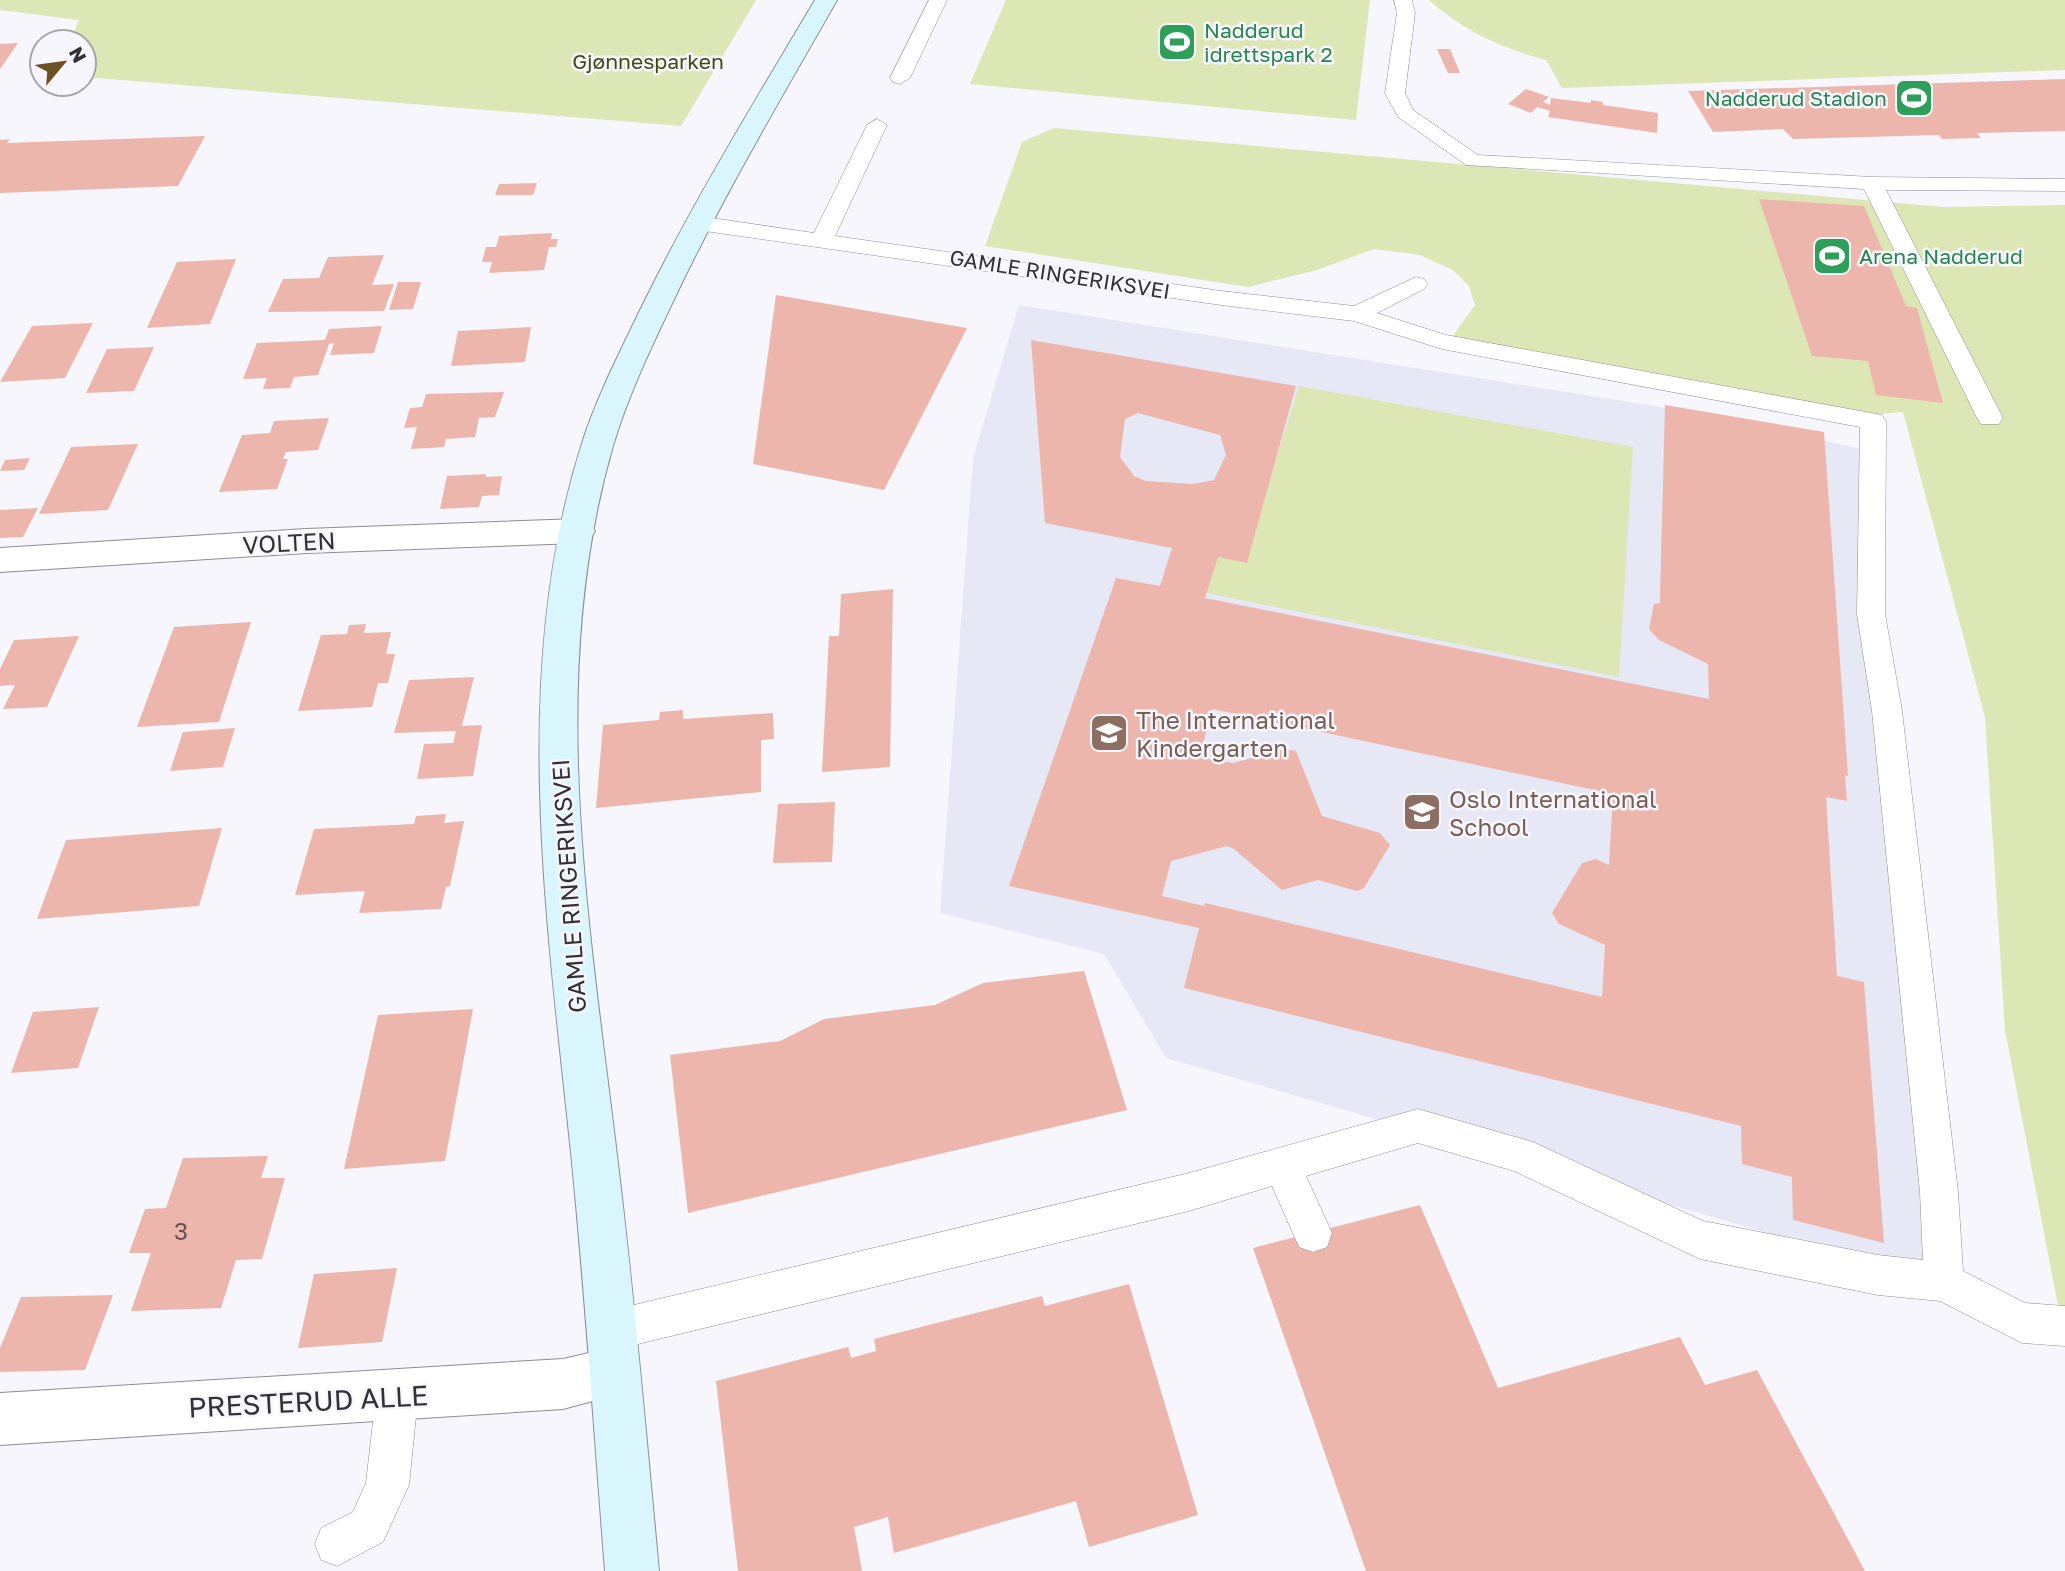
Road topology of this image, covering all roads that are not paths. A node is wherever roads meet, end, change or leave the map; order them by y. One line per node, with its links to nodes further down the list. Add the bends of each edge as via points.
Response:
1 (826, 0): 8 (main road, GAMLE RINGERIKSVEI)
2 (938, 0): 4 (lane)
3 (1403, 0): 6 (lane, via 1406,13 1395,93 1405,113 1472,161)
4 (900, 78)
5 (877, 125): 9 (lane)
6 (1872, 183): 7 (lane); 12 (lane)
7 (2065, 186)
8 (698, 223): 9 (lane, GAMLE RINGERIKSVEI); 13 (main road, GAMLE RINGERIKSVEI, via 678,256 611,403)
9 (821, 239): 11 (lane, GAMLE RINGERIKSVEI)
10 (1416, 284): 11 (lane)
11 (1357, 314): 17 (lane, GAMLE RINGERIKSVEI, via 1443,342 1873,421 1871,614 1887,711 1939,1192)
12 (1990, 418)
13 (578, 531): 14 (street, VOLTEN, via 306,541); 19 (main road, GAMLE RINGERIKSVEI, via 560,663 561,846)
14 (0, 560)
15 (1281, 1165): 16 (lane); 17 (lane, via 1418,1126 1520,1154 1700,1240 1878,1275); 19 (lane, via 969,1247)
16 (1313, 1233)
17 (1944, 1282): 18 (lane, via 2022,1323)
18 (2065, 1326)
19 (614, 1351): 20 (street, PRESTERUD ALLE, via 563,1384); 23 (main road, GAMLE RINGERIKSVEI)
20 (397, 1396): 21 (street, PRESTERUD ALLE); 22 (lane, via 387,1485 368,1528)
21 (0, 1419)
22 (337, 1544)
23 (632, 1571)

